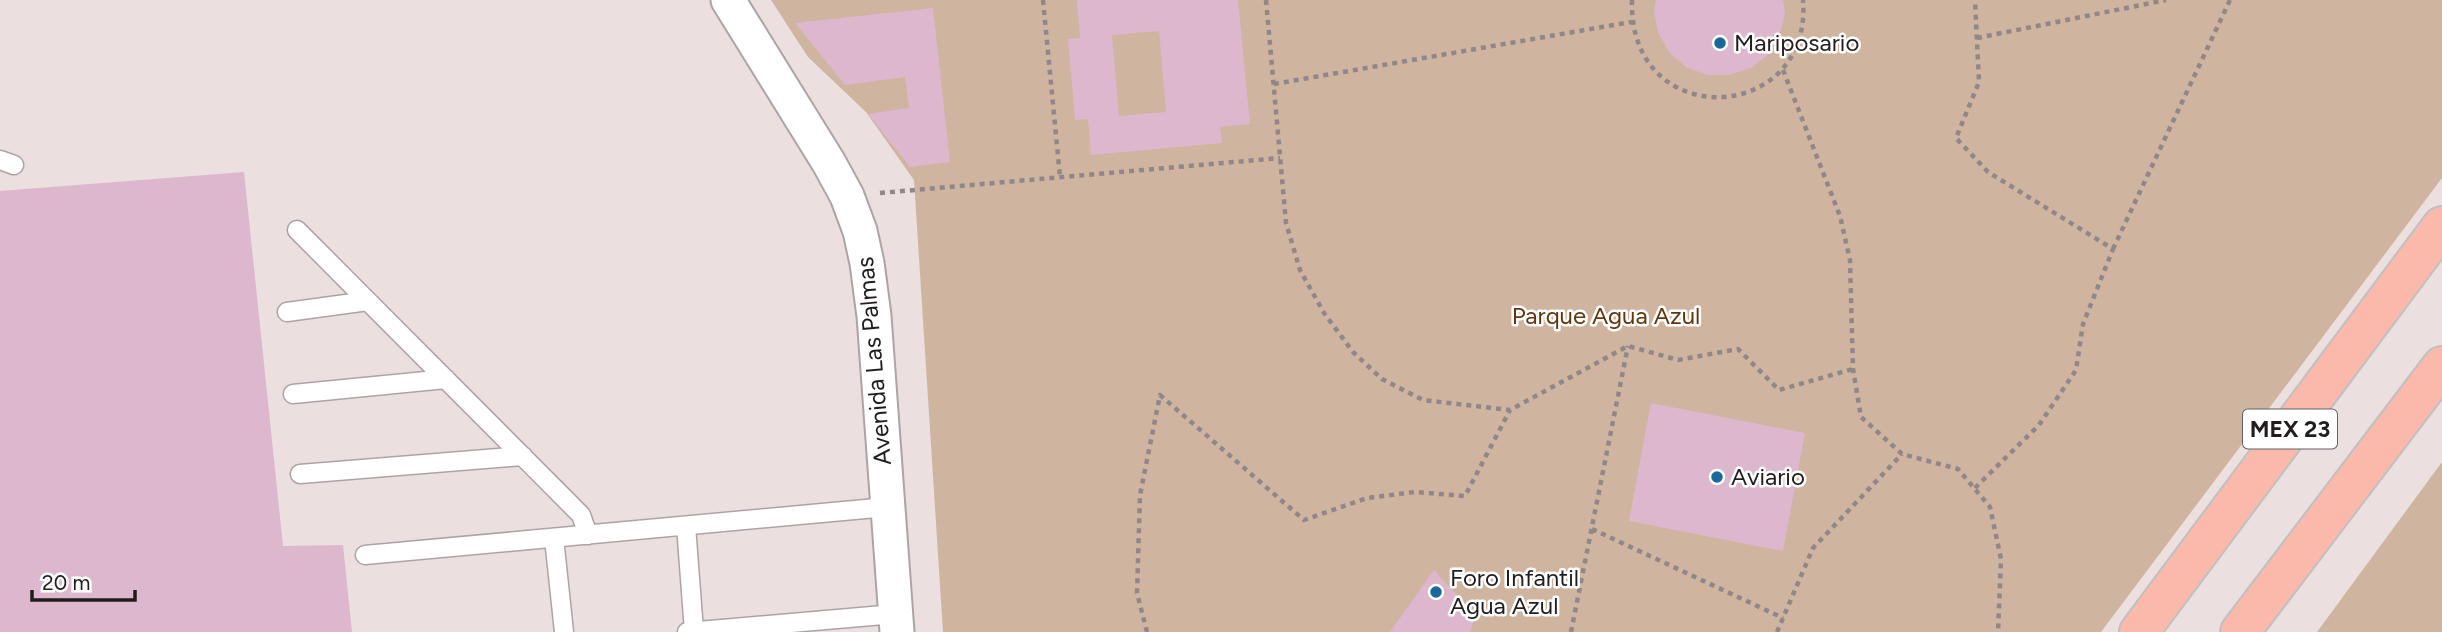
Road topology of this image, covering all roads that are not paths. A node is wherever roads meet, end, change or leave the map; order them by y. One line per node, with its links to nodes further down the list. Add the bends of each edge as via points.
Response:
1 (728, 0): 11 (street, Avenida Las Palmas, via 829,163 860,231 874,316)
2 (2442, 226): 20 (main road, MEX 23)
3 (297, 230): 4 (lane)
4 (368, 301): 5 (lane); 7 (lane)
5 (287, 312)
6 (2442, 366): 21 (main road, MEX 23)
7 (446, 379): 8 (lane); 9 (lane)
8 (293, 394)
9 (523, 456): 10 (lane); 13 (lane, via 581,515)
10 (300, 474)
11 (887, 508): 12 (lane); 16 (street, Avenida Las Palmas)
12 (686, 526): 13 (lane); 17 (lane)
13 (587, 535): 14 (lane)
14 (554, 538): 15 (lane); 18 (lane)
15 (365, 555)
16 (896, 623): 17 (lane)
17 (694, 631): 19 (lane)
18 (564, 632)
19 (687, 632)
20 (2139, 632)
21 (2240, 632)

